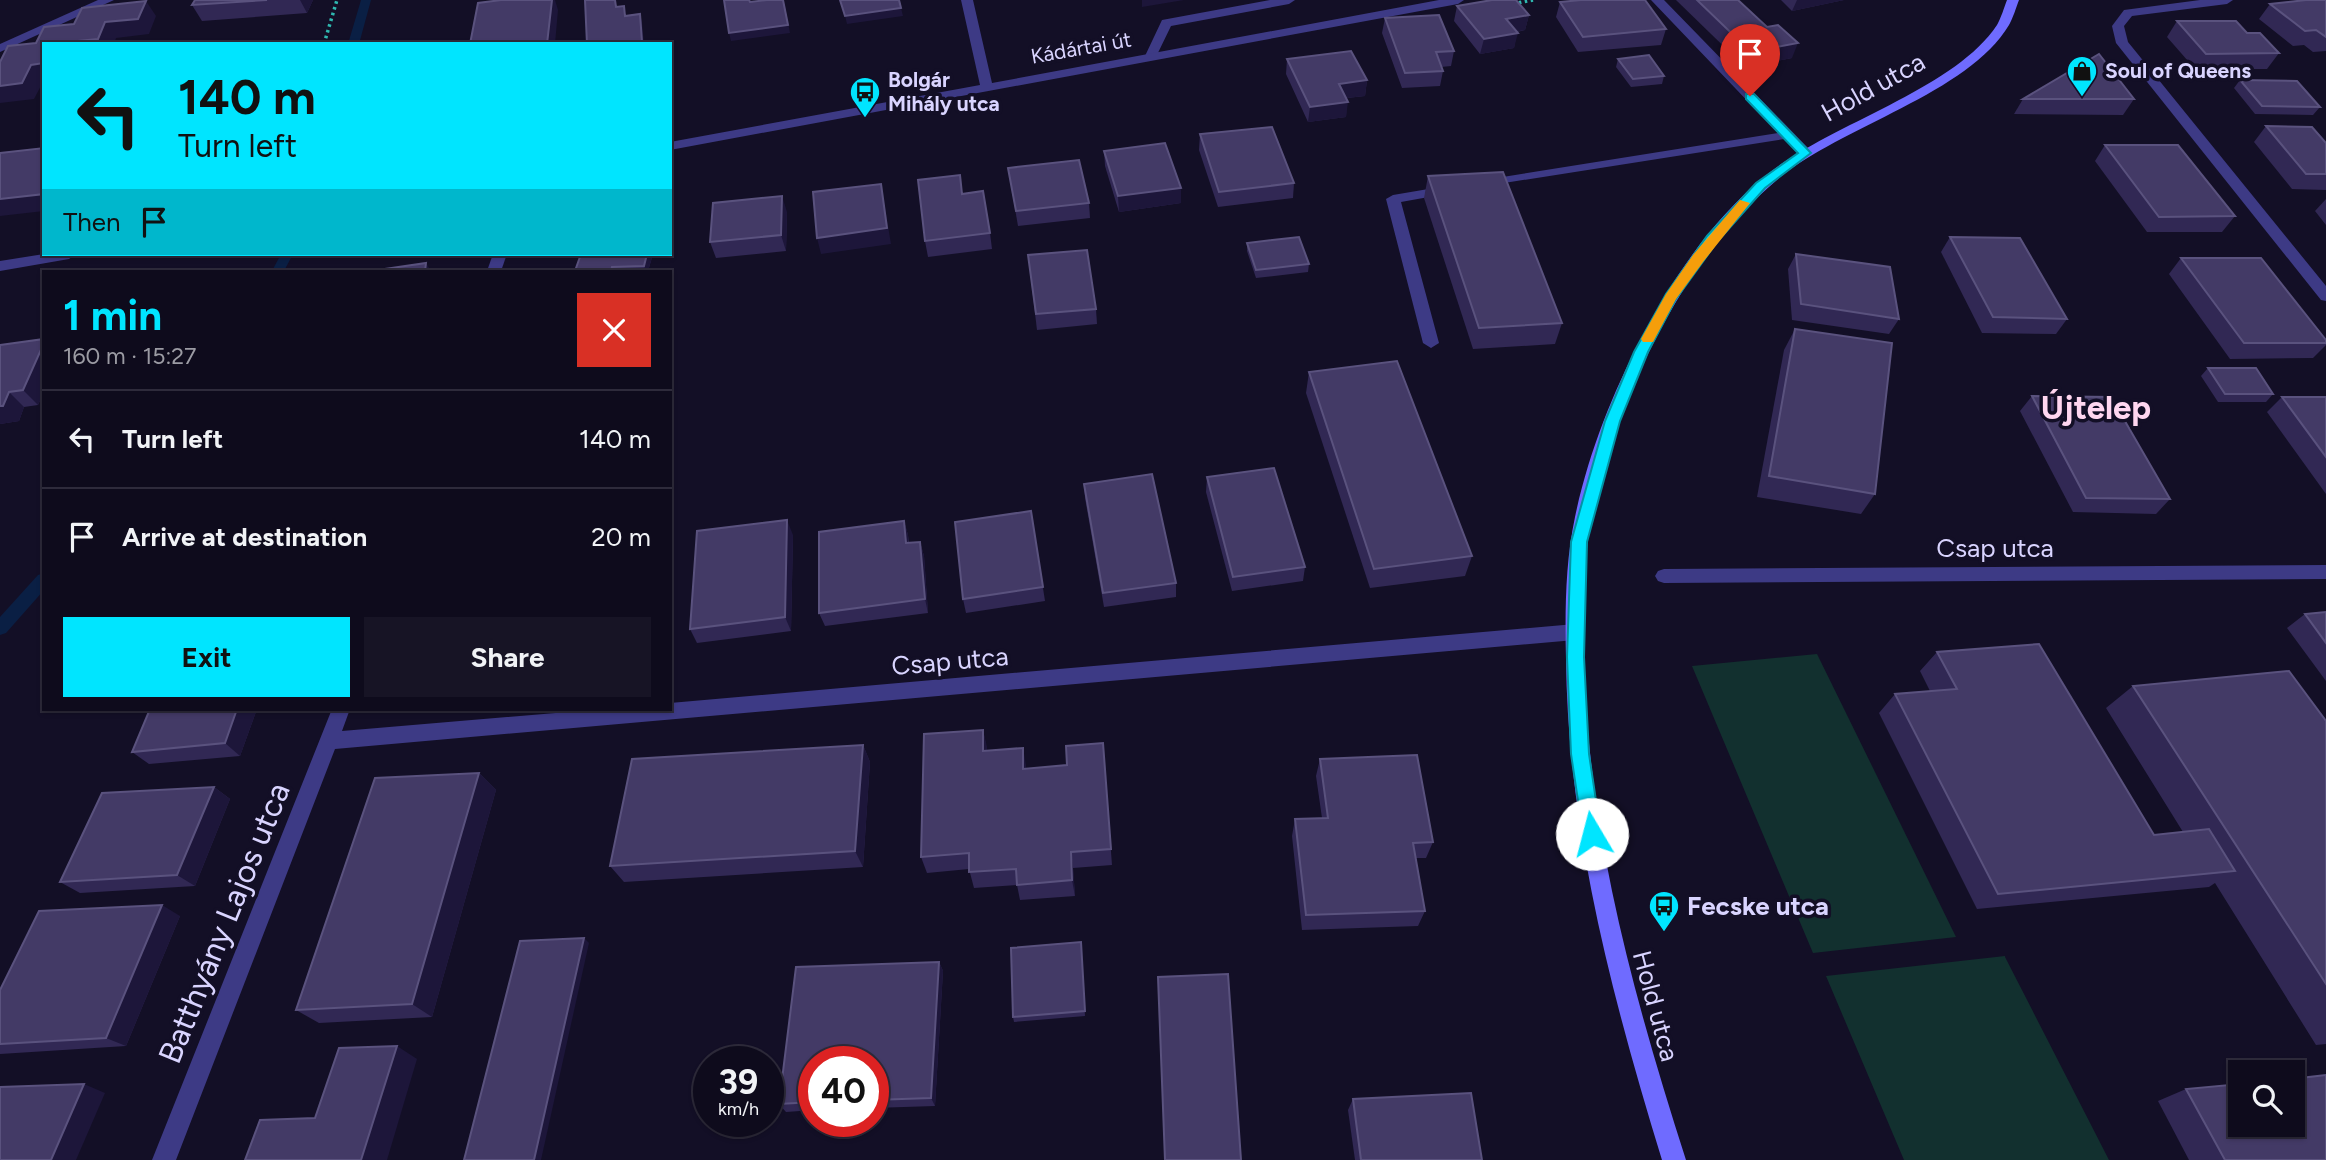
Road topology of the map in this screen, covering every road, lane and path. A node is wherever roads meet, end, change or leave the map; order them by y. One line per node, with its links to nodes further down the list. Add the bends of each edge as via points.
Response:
1 (108, 0): 10 (street)
2 (337, 0): 9 (path)
3 (967, 0): 12 (street)
4 (1289, 0): 11 (street, via 1166,23)
5 (1458, 0): 11 (street, Kádártai út)
6 (1657, 0): 13 (street)
7 (2013, 0): 15 (street, Hold utca, via 2011,14 1988,45 1955,72)
8 (2227, 0): 18 (street, via 2128,13 2119,26 2122,43)
9 (325, 42)
10 (0, 48)
11 (1151, 56): 12 (street, Kádártai út)
12 (987, 87): 14 (street, Kádártai út)
13 (1787, 135): 15 (street); 19 (street, via 1393,199)
14 (672, 145)
15 (1805, 153): 22 (street, Hold utca, via 1760,186 1712,239 1670,298 1641,352 1613,421 1579,542)
16 (58, 256): 17 (street)
17 (0, 266)
18 (2326, 296)
19 (1431, 344)
20 (2326, 572): 21 (street, Csap utca)
21 (1664, 576)
22 (1575, 632): 24 (street, Csap utca); 26 (street, Hold utca, via 1580,754 1596,861 1615,956)
23 (340, 711): 24 (street, Batthyány Lajos utca)
24 (330, 741): 25 (street, Batthyány Lajos utca)
25 (164, 1160)
26 (1674, 1160)

